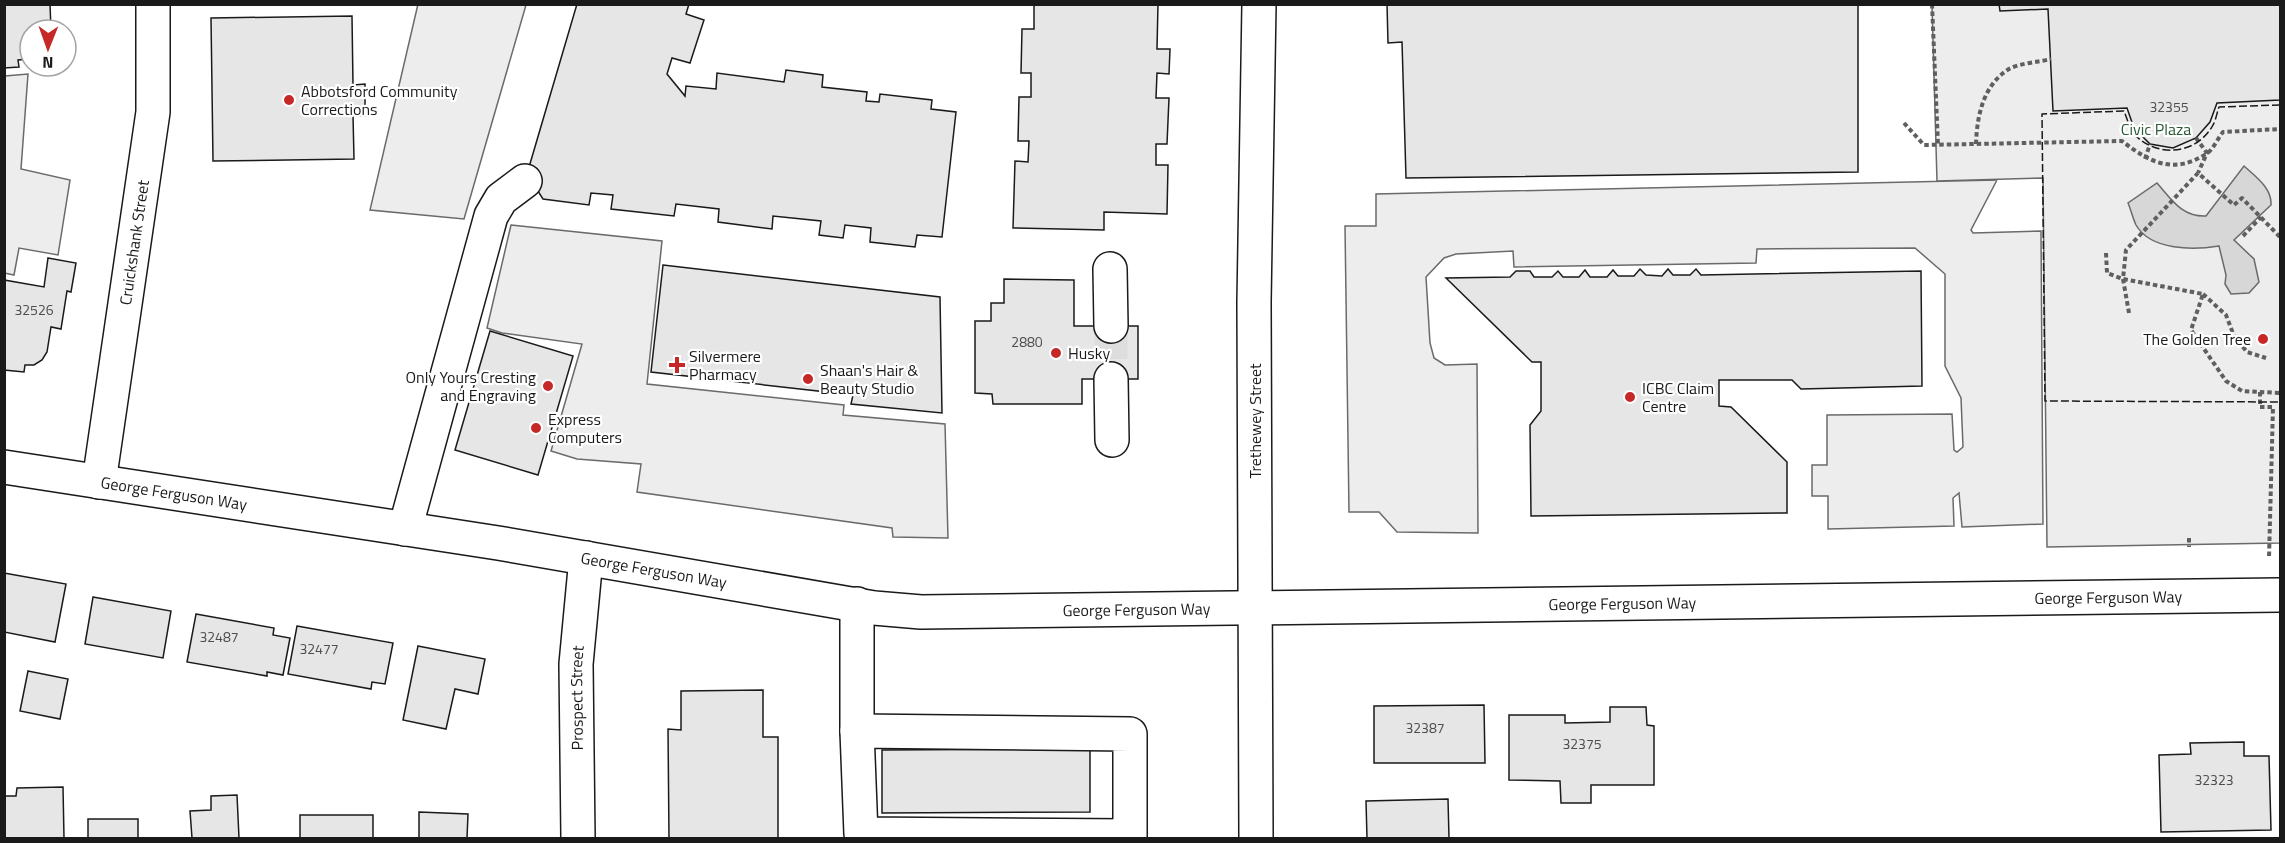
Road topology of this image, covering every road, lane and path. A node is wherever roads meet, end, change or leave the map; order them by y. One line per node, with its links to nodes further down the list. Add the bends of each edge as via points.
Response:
1 (153, 4): 32 (main road, Cruickshank Street, via 153,112)
2 (1259, 4): 39 (main road, Trethewey Street, via 1254,302)
3 (1932, 4): 10 (path)
4 (2050, 58): 8 (path, via 2009,69 1986,94 1977,117)
5 (1904, 123): 10 (path, via 1924,145)
6 (2280, 129): 11 (path, via 2223,132)
7 (2196, 138): 11 (path)
8 (1976, 144): 10 (path); 12 (path, via 2122,141)
9 (2150, 144): 12 (path)
10 (1938, 145)
11 (2207, 153): 12 (path, via 2173,166); 13 (path)
12 (2145, 159)
13 (2198, 173): 15 (path, via 2234,206 2242,198); 20 (path, via 2126,250)
14 (525, 181): 33 (main road, via 501,199 491,216)
15 (2261, 217): 16 (path); 17 (path)
16 (2243, 236)
17 (2280, 237)
18 (2106, 253): 20 (path, via 2107,273)
19 (1110, 269): 23 (main road)
20 (2123, 279): 21 (path); 22 (path)
21 (2203, 294): 24 (path, via 2226,315 2234,336 2247,352); 26 (path, via 2191,330 2226,381 2242,391)
22 (2129, 313)
23 (1111, 326)
24 (2266, 358)
25 (1111, 379): 30 (main road)
26 (2260, 392): 27 (path); 28 (path, via 2260,407 2273,407)
27 (2280, 393)
28 (2273, 416): 29 (path); 37 (path)
29 (2280, 416)
30 (1112, 440)
31 (4, 467): 32 (main road, George Ferguson Way)
32 (99, 482): 33 (main road, George Ferguson Way)
33 (405, 529): 36 (main road, George Ferguson Way)
34 (2189, 538): 35 (path)
35 (2189, 547)
36 (586, 558): 38 (main road, George Ferguson Way); 42 (main road, Prospect Street, via 576,664)
37 (2274, 595): 39 (main road, George Ferguson Way)
38 (857, 604): 39 (main road, George Ferguson Way, via 933,612); 40 (main road)
39 (1255, 608): 43 (main road, Trethewey Street)
40 (857, 731): 41 (main road, via 861,834); 41 (main road, via 1130,734)
41 (1130, 837)
42 (578, 838)
43 (1256, 838)

